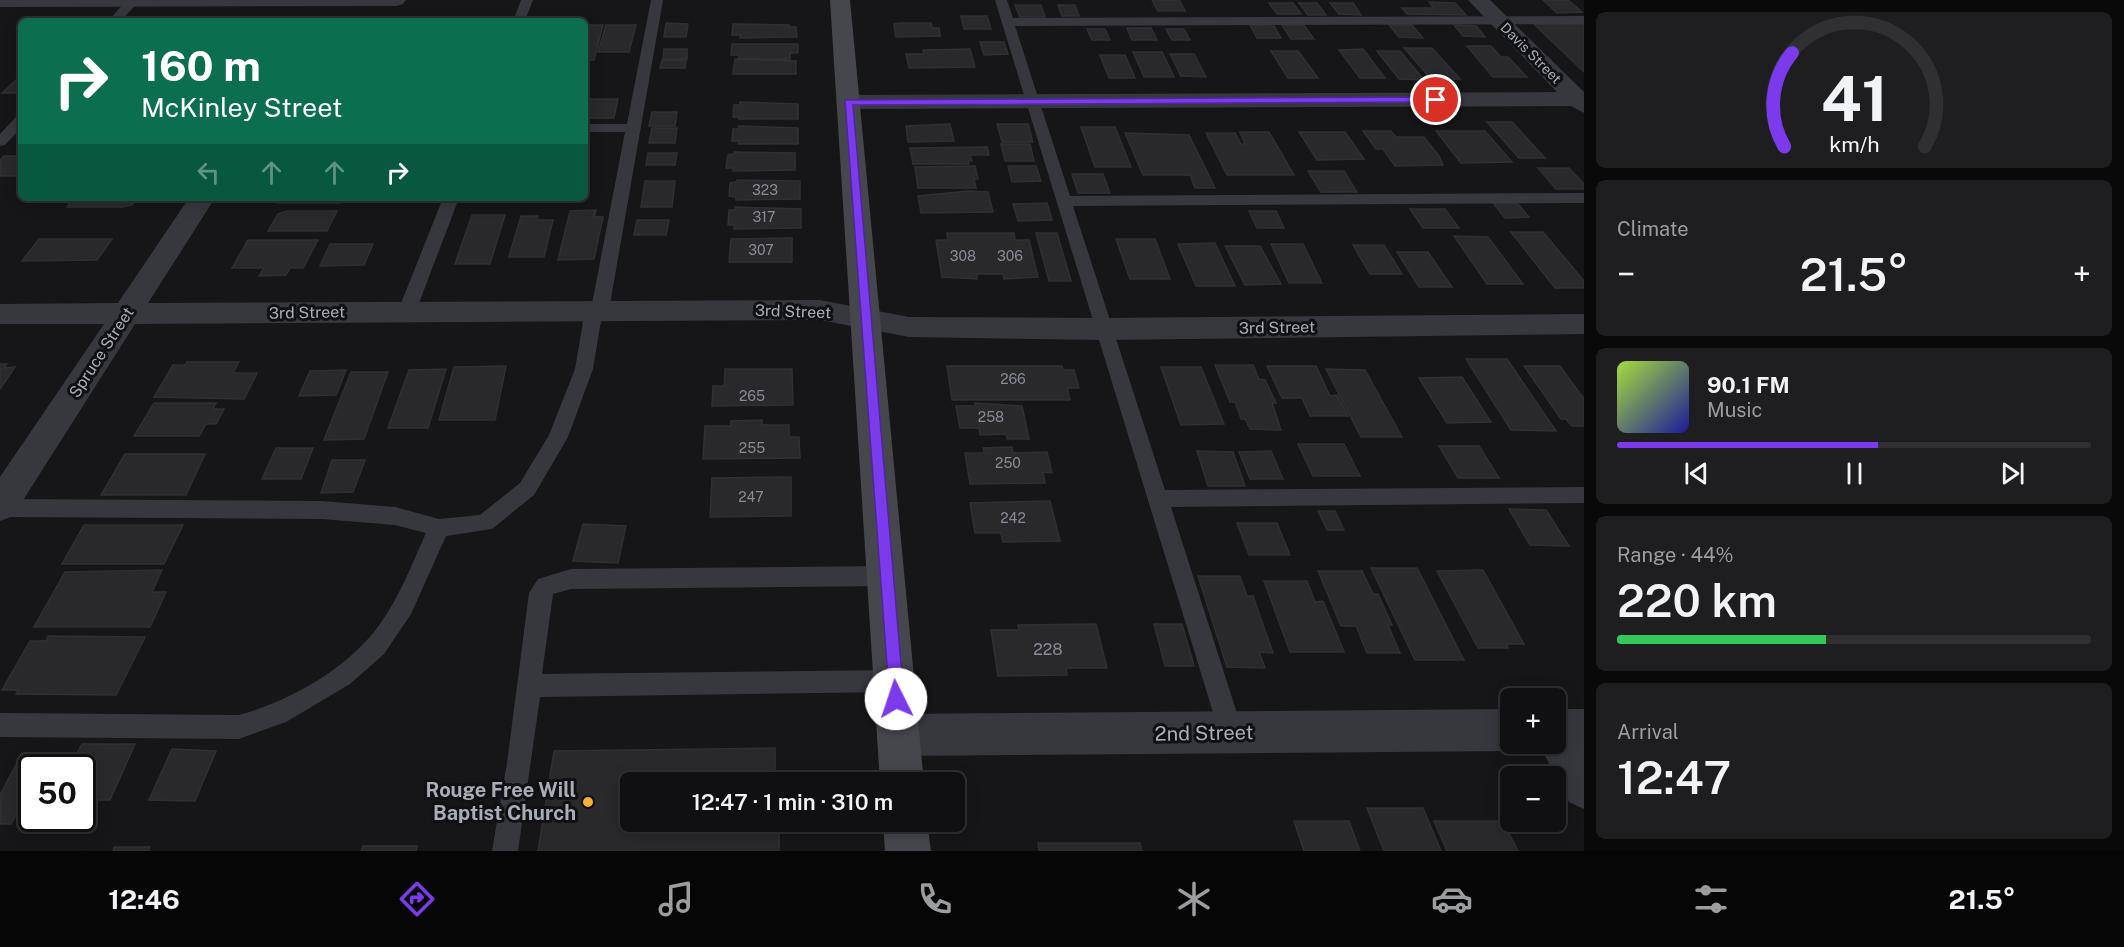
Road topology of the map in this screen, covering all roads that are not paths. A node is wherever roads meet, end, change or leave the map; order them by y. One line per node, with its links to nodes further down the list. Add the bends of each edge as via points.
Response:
1 (326, 0): 2 (street); 9 (street); 11 (street)
2 (396, 0)
3 (527, 0): 12 (lane)
4 (657, 0): 21 (lane)
5 (840, 0): 17 (main road)
6 (1001, 0): 15 (lane)
7 (1478, 0): 13 (street, Davis Street)
8 (0, 1): 9 (street)
9 (133, 1): 10 (lane)
10 (117, 18)
11 (319, 18)
12 (520, 18)
13 (1498, 20): 14 (lane); 15 (lane); 18 (street, Davis Street)
14 (1584, 20)
15 (1008, 22): 16 (lane)
16 (1032, 101): 17 (street); 18 (street); 26 (lane)
17 (848, 102): 31 (main road)
18 (1582, 102)
19 (18, 123): 22 (lane)
20 (588, 128): 21 (lane)
21 (634, 128): 27 (lane)
22 (0, 142)
23 (1584, 198): 26 (lane)
24 (200, 201): 30 (street, Spruce Street)
25 (449, 201): 28 (lane)
26 (1063, 201): 33 (lane)
27 (597, 310): 28 (street, 3rd Street); 31 (street, 3rd Street, via 820,309); 37 (lane, via 572,404 558,437 527,489 485,523)
28 (407, 311): 30 (street, 3rd Street)
29 (0, 314): 30 (street, 3rd Street)
30 (127, 314): 36 (street, Spruce Street)
31 (866, 318): 33 (street, 3rd Street, via 909,327); 38 (main road)
32 (1584, 324): 33 (street, 3rd Street)
33 (1102, 329): 35 (lane)
34 (1584, 495): 35 (lane)
35 (1157, 499): 45 (lane)
36 (0, 507): 37 (lane, via 322,510 395,516)
37 (439, 528): 41 (lane, via 387,633 362,661 260,723 239,727)
38 (886, 576): 39 (main road); 40 (lane, via 558,581 540,593)
39 (894, 681): 40 (lane); 46 (main road)
40 (530, 686): 51 (lane)
41 (0, 725)
42 (1566, 729): 43 (street)
43 (1584, 729)
44 (1500, 730): 45 (street, 2nd Street)
45 (1231, 732): 46 (street, 2nd Street)
46 (898, 735): 48 (main road)
47 (1566, 754): 49 (street)
48 (901, 772)
49 (1584, 787)
50 (906, 832): 52 (main road)
51 (505, 851)
52 (908, 851)

